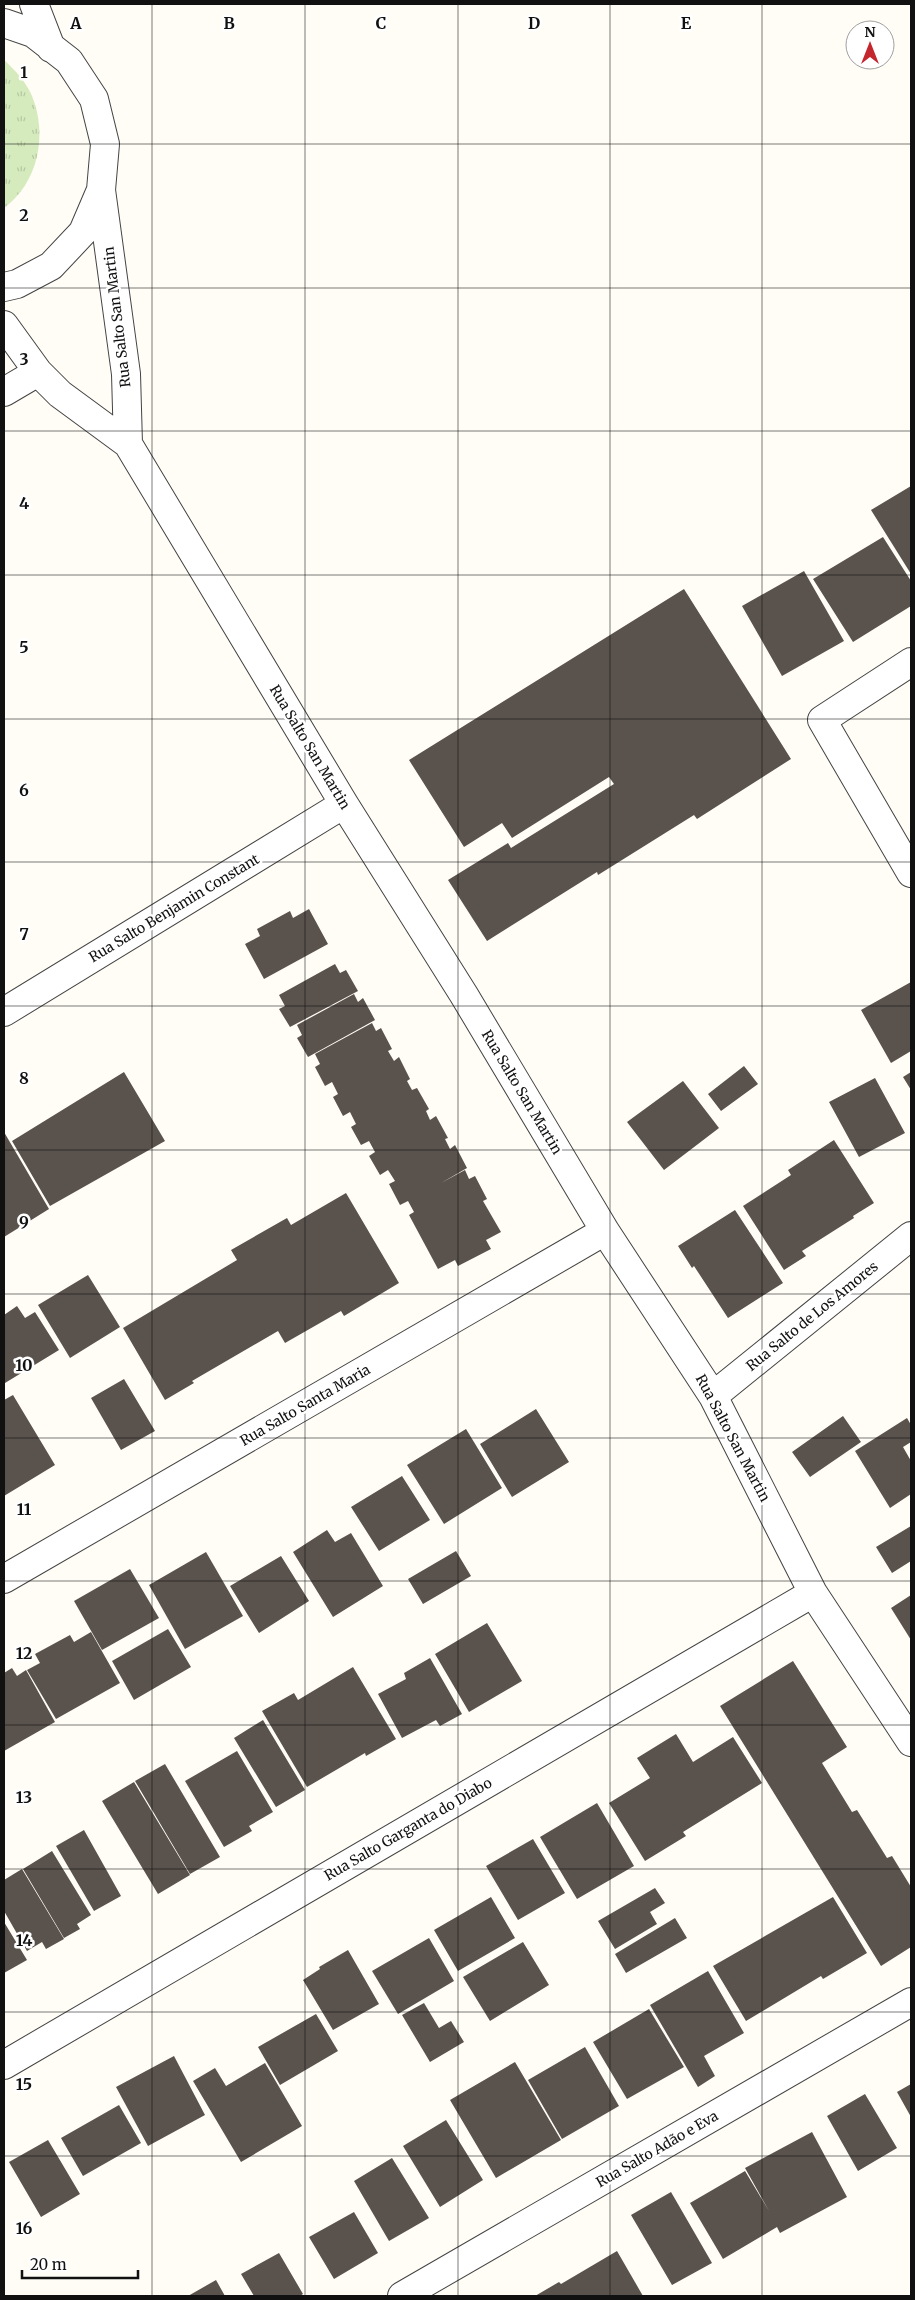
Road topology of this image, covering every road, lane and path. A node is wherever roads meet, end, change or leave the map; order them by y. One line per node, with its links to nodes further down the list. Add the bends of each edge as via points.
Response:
1 (34, 4): 3 (street)
2 (4, 23): 3 (street, via 32,33)
3 (51, 48): 4 (street, via 68,61 94,100 105,144)
4 (101, 190): 5 (street, via 82,232 50,266); 9 (street, Rua Salto San Martin, via 126,374)
5 (4, 288)
6 (4, 325): 7 (street, Rua Salto San Martin)
7 (38, 372): 8 (street); 9 (street, Rua Salto San Martin, via 60,394)
8 (4, 392)
9 (128, 444): 11 (street, Rua Salto San Martin)
10 (911, 662): 12 (street, via 822,720)
11 (344, 804): 13 (street, Rua Salto Benjamin Constant); 14 (street, Rua Salto San Martin, via 464,995)
12 (911, 873)
13 (4, 1012)
14 (605, 1231): 16 (street, Rua Salto San Martin); 17 (street, Rua Salto Santa Maria)
15 (911, 1236): 16 (street, Rua Salto de Los Amores)
16 (714, 1396): 18 (street, Rua Salto San Martin)
17 (4, 1579)
18 (813, 1593): 19 (street, Rua Salto San Martin); 21 (street, Rua Salto Garganta do Diabo)
19 (909, 1732)
20 (911, 2002): 22 (street, Rua Salto Adão e Eva)
21 (4, 2065)
22 (402, 2296)

